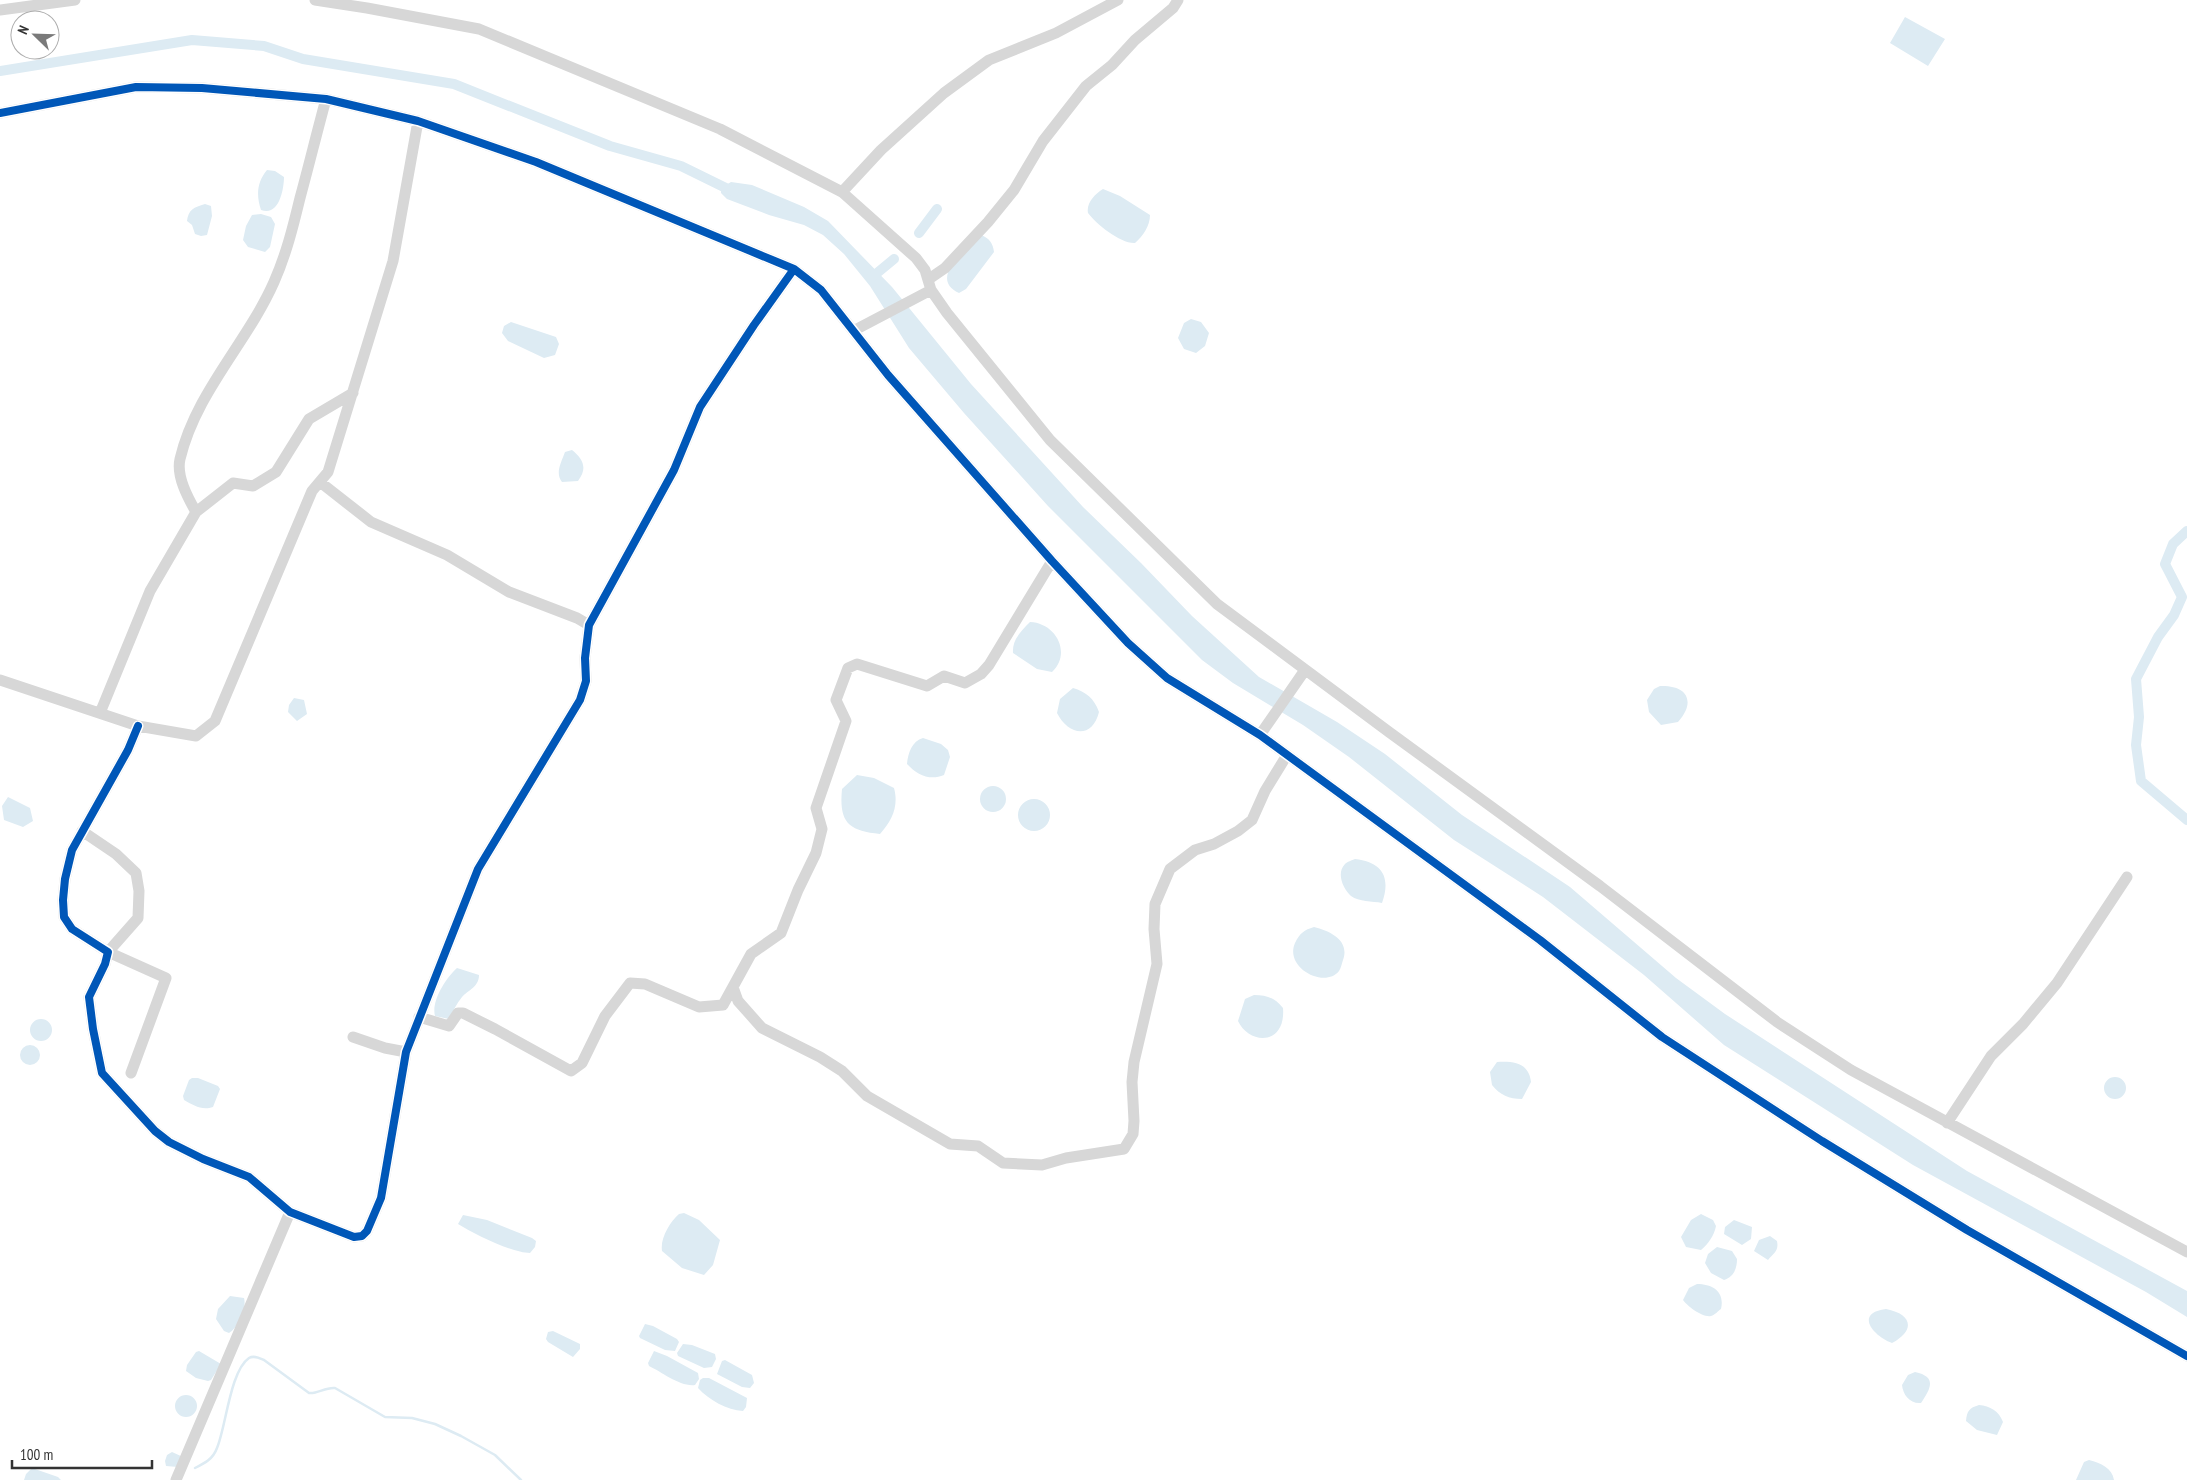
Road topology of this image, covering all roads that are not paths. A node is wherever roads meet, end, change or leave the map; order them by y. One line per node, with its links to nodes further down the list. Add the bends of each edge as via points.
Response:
1 (75, 0): 5 (street)
2 (315, 0): 9 (street, via 479,29 720,129)
3 (1118, 0): 9 (street, via 1056,33 988,60 944,93 881,150)
4 (1178, 0): 11 (street, via 1086,86 1043,141 1014,190)
5 (0, 10)
6 (326, 99): 7 (street, via 202,88 136,87); 8 (street); 15 (street, via 286,250 274,282 259,313 192,421 180,461 184,491)
7 (0, 113)
8 (418, 121): 10 (street, via 536,162); 13 (street, via 393,262)
9 (842, 192): 11 (street, via 916,258)
10 (794, 269): 12 (street, via 821,290); 17 (street, via 700,407 674,470)
11 (930, 284): 12 (street); 18 (street, via 947,313 1050,440 1217,604)
12 (853, 331): 16 (street)
13 (353, 393): 14 (street, via 328,472); 15 (street, via 309,419 276,472 253,486 233,483)
14 (320, 482): 17 (street, via 371,522 447,554 509,592); 21 (street, via 312,491 215,721 196,736)
15 (196, 512): 20 (street, via 150,591)
16 (1052, 561): 22 (street, via 1128,642 1167,678); 27 (street, via 989,665 965,683 944,676 927,686 857,664 848,668 836,700 846,721 816,808 822,830 816,853 781,933 751,954)
17 (589, 625): 28 (street, via 584,658 586,681 580,700 478,869)
18 (1305, 670): 22 (street); 32 (street, via 1600,886 1777,1022 1850,1070)
19 (0, 680): 20 (street)
20 (100, 713): 21 (street)
21 (138, 726): 24 (street, via 116,774)
22 (1260, 736): 23 (street)
23 (1287, 755): 27 (street, via 1252,820 1214,844 1195,850 1170,870 1155,904 1157,964 1134,1062 1133,1134 1124,1148 1042,1165 1003,1162 978,1146 950,1144 866,1096 842,1071 828,1062 762,1028 738,1001); 35 (street, via 1540,940 1662,1037 1967,1230)
24 (82, 831): 26 (street, via 72,850 65,879 64,917 72,929); 26 (street, via 116,854 136,873 140,891 138,918)
25 (2127, 877): 32 (street, via 2057,983 1991,1056)
26 (108, 952): 31 (street, via 166,978); 33 (street, via 89,997 102,1073 169,1142 249,1177)
27 (733, 987): 28 (street, via 723,1005 699,1007 645,984 630,983 605,1016 582,1063 570,1071 463,1014 458,1013 450,1026)
28 (419, 1017): 30 (street)
29 (353, 1037): 30 (street)
30 (406, 1052): 33 (street, via 381,1198 367,1231 354,1237)
31 (131, 1073)
32 (1947, 1123): 34 (street)
33 (290, 1212): 36 (street)
34 (2187, 1252)
35 (2187, 1356)
36 (176, 1480)

